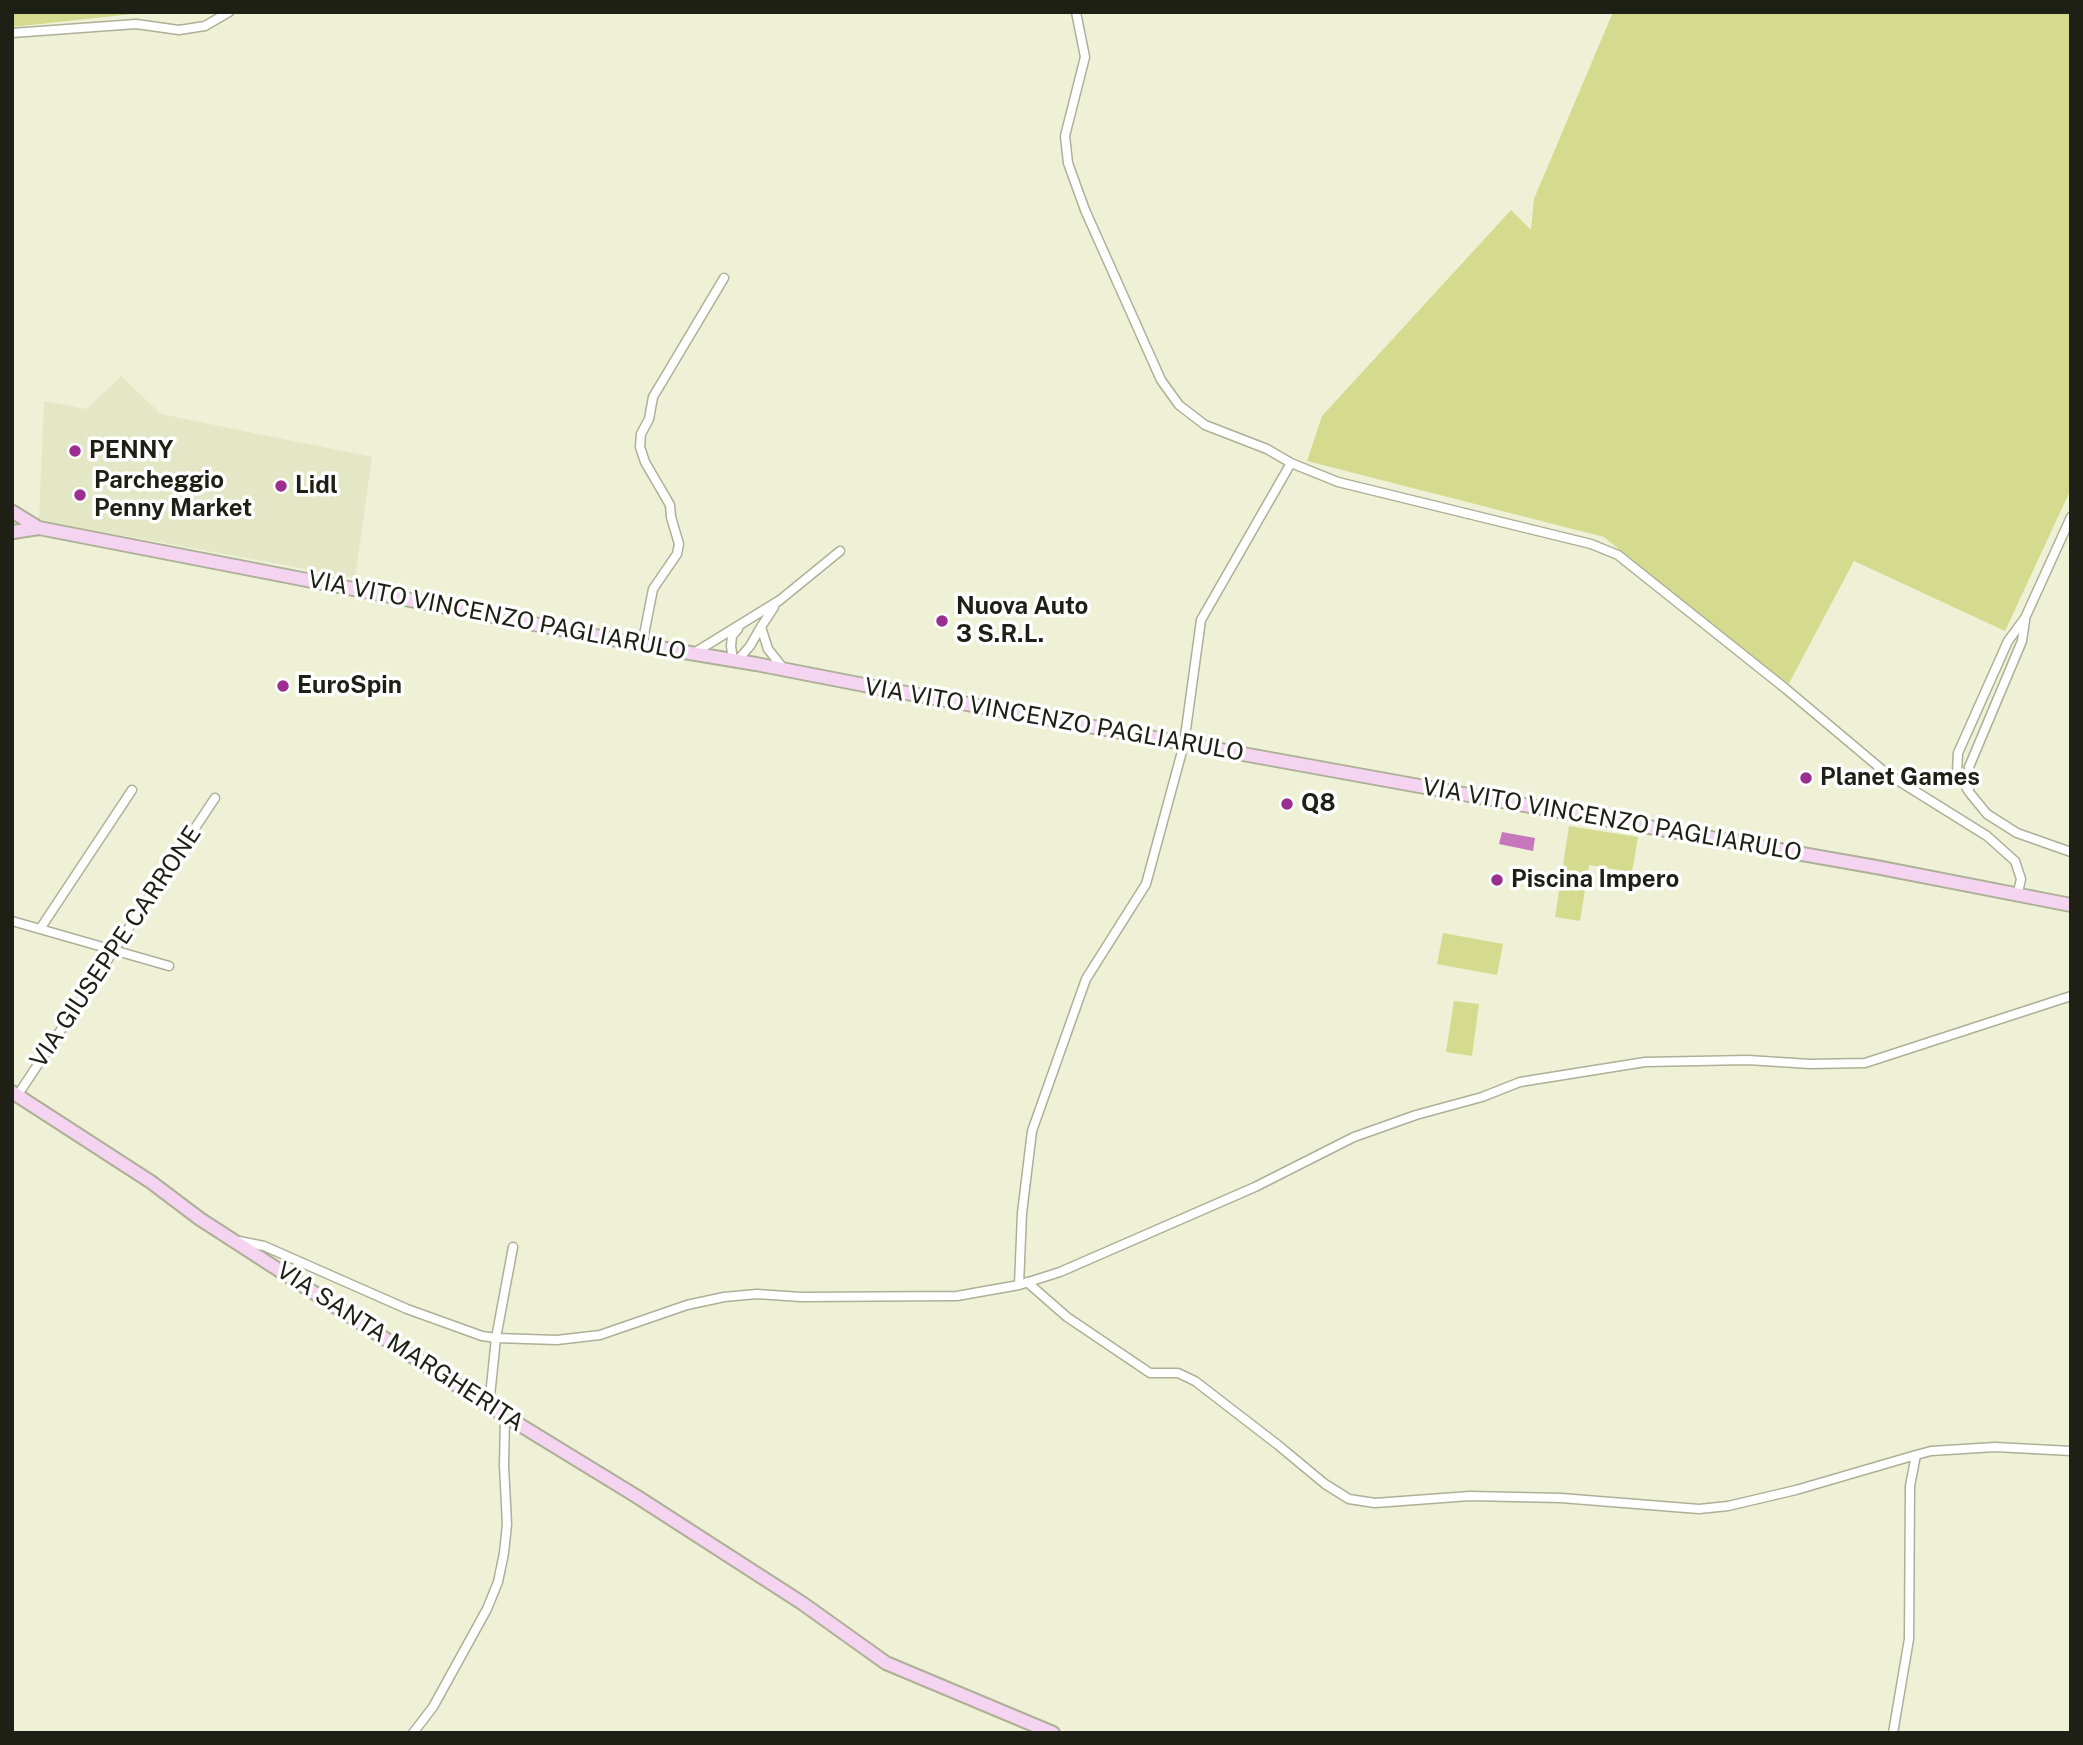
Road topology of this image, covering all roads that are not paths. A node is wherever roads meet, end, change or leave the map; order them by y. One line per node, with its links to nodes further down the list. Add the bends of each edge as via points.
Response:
1 (229, 12): 3 (street, via 205,26 178,30 136,24)
2 (1076, 12): 5 (street, via 1085,57 1065,136 1068,163 1161,380 1179,405 1205,425)
3 (12, 33)
4 (724, 278): 15 (street, via 653,397 641,434 645,462 670,505 679,544 653,589)
5 (1292, 464): 19 (street, via 1201,620); 24 (street, via 1338,482 1591,544 1618,555 1886,773 1987,836 2015,861 2021,879)
6 (13, 511): 8 (street, VIA VITO VINCENZO PAGLIARULO); 9 (street)
7 (2071, 517): 12 (street)
8 (39, 528): 9 (street, VIA VITO VINCENZO PAGLIARULO); 15 (street, VIA VITO VINCENZO PAGLIARULO)
9 (13, 532)
10 (841, 551): 11 (street)
11 (780, 600): 13 (street); 14 (street)
12 (2025, 618): 21 (street, via 2022,641 1969,767); 21 (street, via 2008,640 1958,753 1957,772)
13 (742, 624): 16 (street); 17 (street, via 732,636)
14 (761, 627): 17 (street); 18 (street, via 768,649)
15 (642, 645): 16 (street, VIA VITO VINCENZO PAGLIARULO)
16 (691, 654): 17 (street, VIA VITO VINCENZO PAGLIARULO)
17 (735, 661): 18 (street, VIA VITO VINCENZO PAGLIARULO)
18 (783, 669): 19 (street, VIA VITO VINCENZO PAGLIARULO)
19 (1184, 744): 24 (street, VIA VITO VINCENZO PAGLIARULO); 34 (street, via 1146,884 1086,979 1032,1131 1021,1213)
20 (132, 790): 27 (street)
21 (1969, 792): 23 (street, via 1987,814 2017,832)
22 (215, 799): 28 (street, VIA GIUSEPPE CARRONE)
23 (2071, 852)
24 (2017, 895): 25 (street, VIA VITO VINCENZO PAGLIARULO)
25 (2071, 905)
26 (12, 920): 27 (street)
27 (40, 929): 28 (street)
28 (114, 950): 29 (street); 31 (street, VIA GIUSEPPE CARRONE)
29 (169, 966)
30 (2071, 996): 34 (street, via 1865,1063 1646,1062 1520,1082 1354,1137 1139,1239)
31 (15, 1094): 32 (street, VIA SANTA MARGHERITA)
32 (233, 1240): 35 (street, via 264,1246 407,1309); 36 (street, VIA SANTA MARGHERITA)
33 (513, 1248): 35 (street)
34 (1023, 1284): 35 (street, via 957,1296 724,1297 600,1335 556,1340); 39 (street, via 1150,1373 1178,1373 1195,1381 1349,1499 1375,1503 1470,1496 1561,1498 1699,1509 1796,1490)
35 (496, 1338): 36 (street)
36 (489, 1406): 37 (street, VIA SANTA MARGHERITA)
37 (505, 1416): 40 (street, via 507,1524 498,1582 433,1707); 41 (street, VIA SANTA MARGHERITA, via 792,1596 886,1663)
38 (2071, 1451): 39 (street, via 1995,1447)
39 (1916, 1455): 42 (street, via 1910,1486 1909,1639)
40 (413, 1733)
41 (1053, 1733)
42 (1893, 1733)

